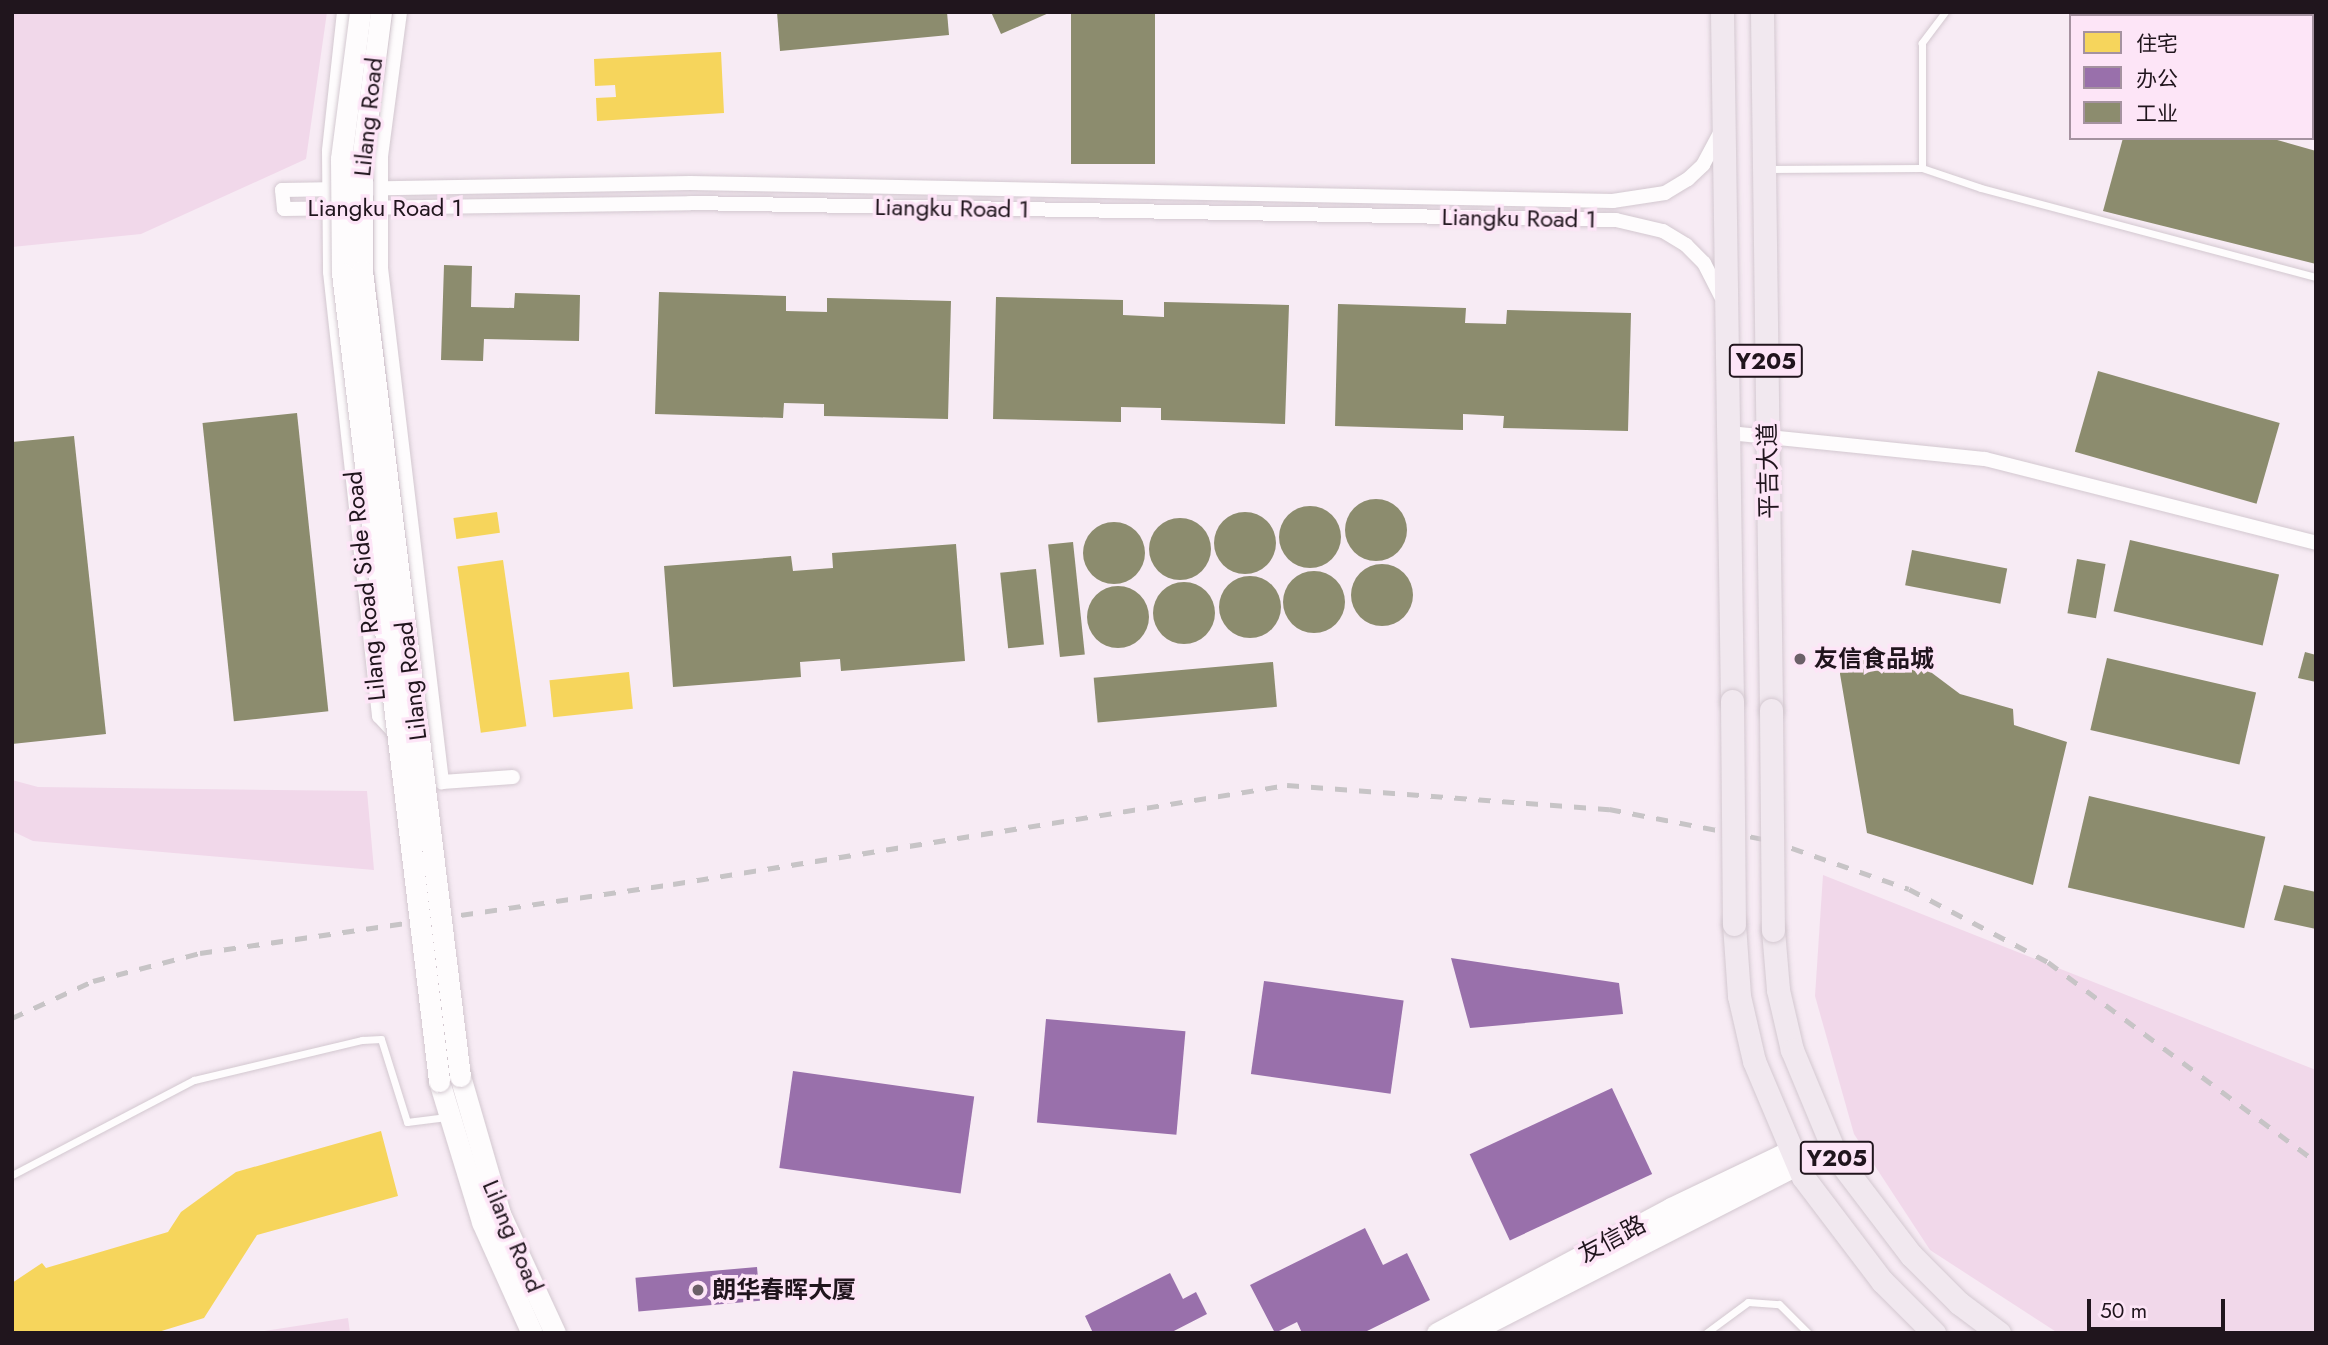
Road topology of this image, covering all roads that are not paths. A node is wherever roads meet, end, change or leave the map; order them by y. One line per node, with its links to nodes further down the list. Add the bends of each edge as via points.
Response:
1 (344, 12): 12 (street, Lilang Road Side Road)
2 (360, 12): 22 (street, Lilang Road, bridge, via 341,159 342,273)
3 (381, 12): 22 (street, Lilang Road, bridge, via 362,160 362,271)
4 (400, 12): 11 (street)
5 (1722, 12): 8 (main road, 平吉大道 / Y205)
6 (1762, 12): 10 (main road, 平吉大道 / Y205)
7 (1945, 12): 9 (lane, via 1922,44)
8 (1723, 126): 11 (street, Liangku Road 1, via 1715,146 1688,179 1665,192 1613,201 677,183); 16 (main road, 平吉大道 / Y205)
9 (1922, 168): 10 (lane); 15 (lane, via 1994,192)
10 (1764, 170): 18 (main road, 平吉大道 / Y205)
11 (380, 189): 12 (street, Liangku Road 1); 14 (street)
12 (328, 190): 13 (street, Lilang Road Side Road); 13 (street, Liangku Road 1, via 282,190 284,209)
13 (328, 209): 14 (street, Liangku Road 1); 21 (street, Lilang Road Side Road, via 331,286 379,716)
14 (380, 209): 16 (street, Liangku Road 1, via 690,203 1616,220 1663,231 1686,245 1704,263); 21 (street, via 381,268)
15 (2316, 276)
16 (1726, 312): 17 (main road, 平吉大道 / Y205)
17 (1729, 433): 18 (street); 24 (main road, 平吉大道 / Y205, bridge, via 1734,924 1739,996 1754,1061)
18 (1767, 435): 19 (street, via 1985,459); 33 (main road, 平吉大道 / Y205, bridge, via 1773,929 1778,990 1791,1050 1837,1158 1911,1255 1959,1303)
19 (2316, 543)
20 (513, 777): 21 (street)
21 (442, 782)
22 (450, 1079): 23 (street, Lilang Road); 27 (street, Lilang Road, via 500,1214)
23 (449, 1116): 25 (lane, via 407,1122 381,1039 362,1040 194,1080); 26 (street, Lilang Road, via 482,1222)
24 (1793, 1158): 28 (street, 友信路, via 1671,1208); 29 (street, 友信路); 32 (main road, Y205, via 1837,1227)
25 (12, 1175)
26 (532, 1333)
27 (555, 1333)
28 (1437, 1333)
29 (1468, 1333)
30 (1706, 1333): 31 (lane, via 1748,1302 1779,1304)
31 (1808, 1333)
32 (1934, 1333)
33 (2000, 1333)

